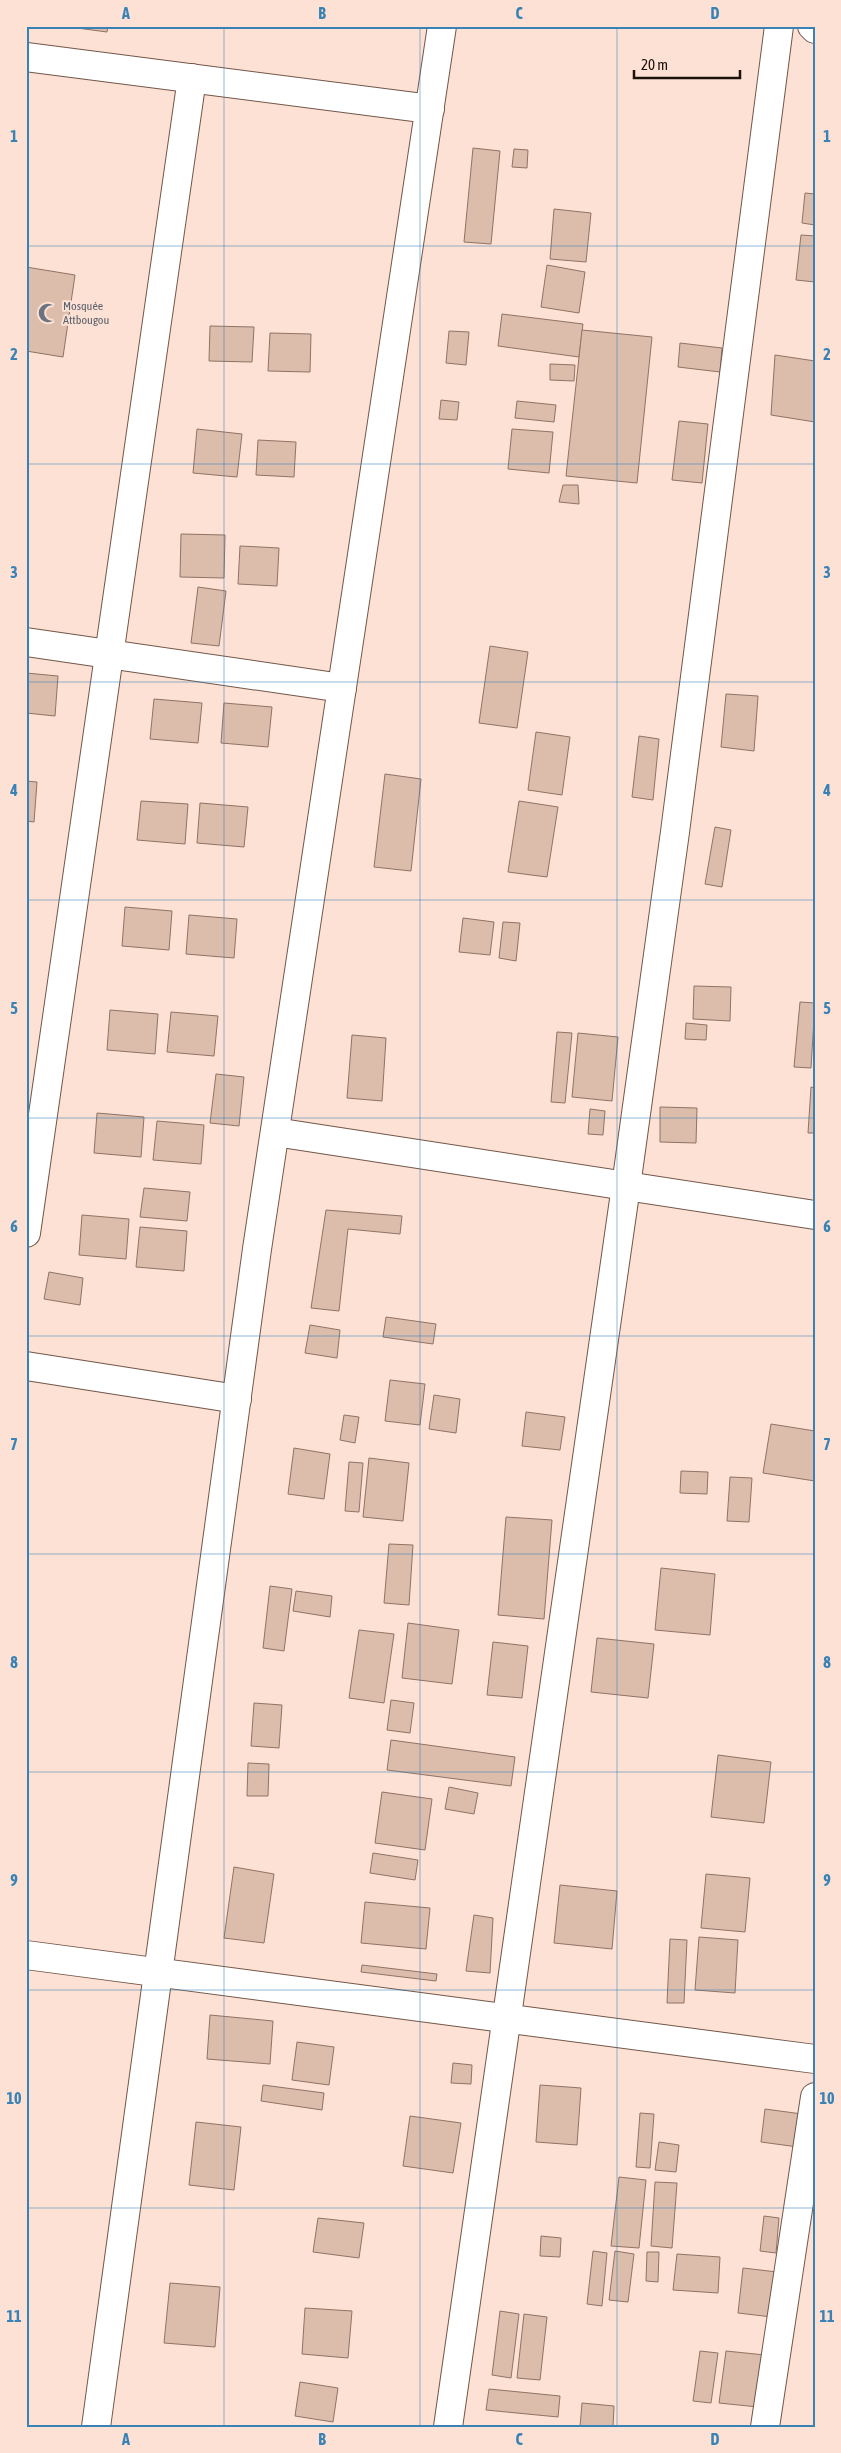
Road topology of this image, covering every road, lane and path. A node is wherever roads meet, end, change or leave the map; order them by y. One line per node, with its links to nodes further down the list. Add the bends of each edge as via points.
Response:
1 (442, 26): 7 (street)
2 (779, 26): 12 (street, via 678,812)
3 (812, 26): 4 (street)
4 (815, 29)
5 (26, 56): 6 (street)
6 (192, 78): 7 (street); 9 (street)
7 (430, 109): 10 (street)
8 (26, 642): 9 (street)
9 (109, 654): 10 (street); 14 (street)
10 (342, 688): 11 (street)
11 (275, 1132): 12 (street); 16 (street)
12 (626, 1186): 13 (street); 19 (street)
13 (815, 1216)
14 (26, 1233)
15 (26, 1366): 16 (street)
16 (237, 1399): 18 (street)
17 (26, 1955): 18 (street)
18 (159, 1973): 19 (street); 22 (street)
19 (508, 2019): 20 (street); 23 (street)
20 (815, 2059)
21 (815, 2097): 24 (street)
22 (96, 2427)
23 (448, 2427)
24 (765, 2427)

